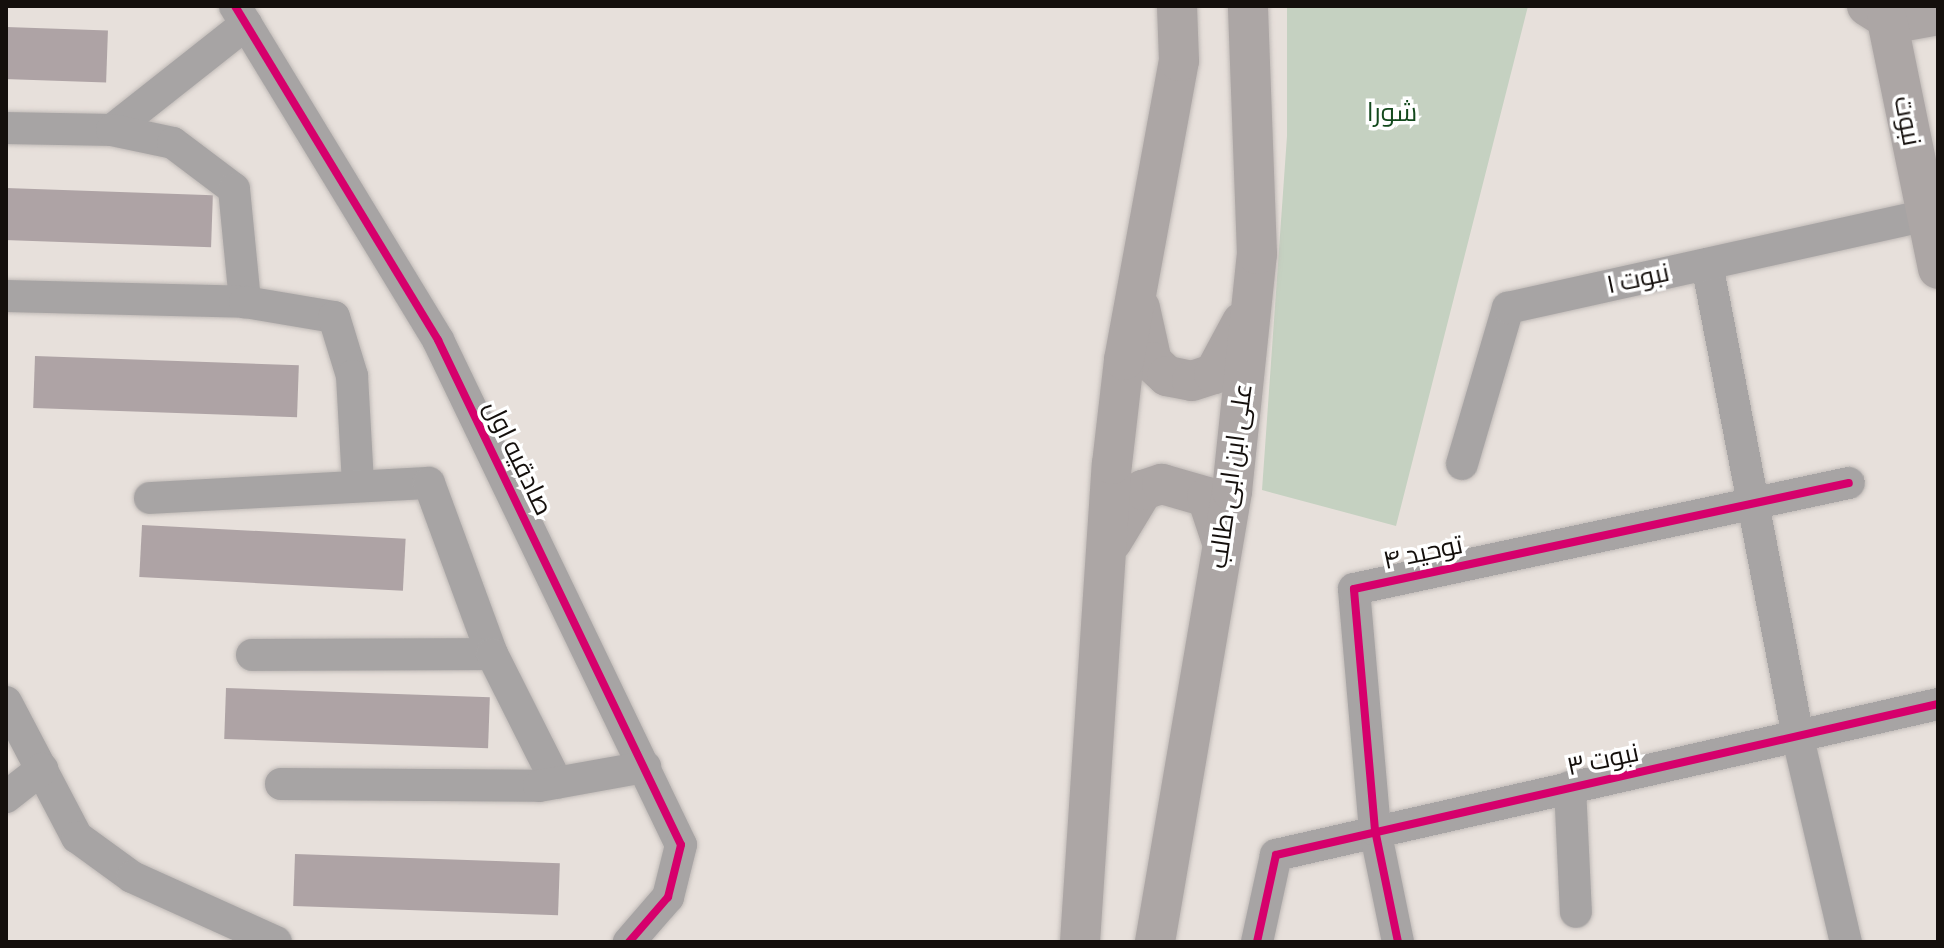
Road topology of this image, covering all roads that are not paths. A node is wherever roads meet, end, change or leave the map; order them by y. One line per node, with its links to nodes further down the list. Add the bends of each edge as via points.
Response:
1 (1177, 6): 11 (main road, via 1179,61)
2 (1248, 6): 12 (main road, علی ابن ابی طالب)
3 (1877, 13): 5 (main road, via 1918,23); 8 (main road, نبوت)
4 (240, 15): 7 (street); 27 (street, صادقیه اول, via 438,340)
5 (1938, 15)
6 (6, 128): 7 (street)
7 (112, 130): 14 (street, via 173,143 234,189)
8 (1926, 215): 9 (street, نبوت ۱); 10 (main road, نبوت)
9 (1707, 264): 15 (street, نبوت ۱, via 1508,308); 19 (street)
10 (1938, 269)
11 (1137, 284): 12 (main road, via 1152,362 1167,376 1192,381 1214,374 1229,356); 21 (main road)
12 (1254, 287): 20 (main road, علی ابن ابی طالب)
13 (6, 296): 14 (street)
14 (245, 302): 17 (street, via 334,317 352,376)
15 (1462, 464)
16 (1849, 483): 19 (street, توحید ۴)
17 (358, 484): 18 (street); 22 (street, via 429,483)
18 (150, 498)
19 (1753, 500): 26 (street); 33 (street, توحید ۴, via 1354,589)
20 (1222, 546): 21 (main road, via 1207,497 1162,484 1143,490); 38 (main road, علی ابن ابی طالب)
21 (1107, 549): 37 (main road)
22 (492, 654): 23 (street); 29 (street)
23 (252, 655)
24 (6, 702): 28 (street)
25 (1938, 704): 26 (street, نبوت ۳)
26 (1798, 738): 31 (street, نبوت ۳); 41 (street)
27 (645, 767): 29 (street); 36 (street, صادقیه اول, via 681,845 668,897)
28 (42, 769): 32 (street); 35 (street, via 77,837 132,877)
29 (557, 783): 30 (street)
30 (281, 784)
31 (1570, 787): 33 (street, نبوت ۳); 34 (street)
32 (6, 797)
33 (1375, 830): 39 (street, نبوت ۳, via 1276,855); 40 (street, توحید ۴)
34 (1576, 912)
35 (276, 942)
36 (629, 942)
37 (1080, 942)
38 (1155, 942)
39 (1257, 942)
40 (1398, 942)
41 (1846, 942)

